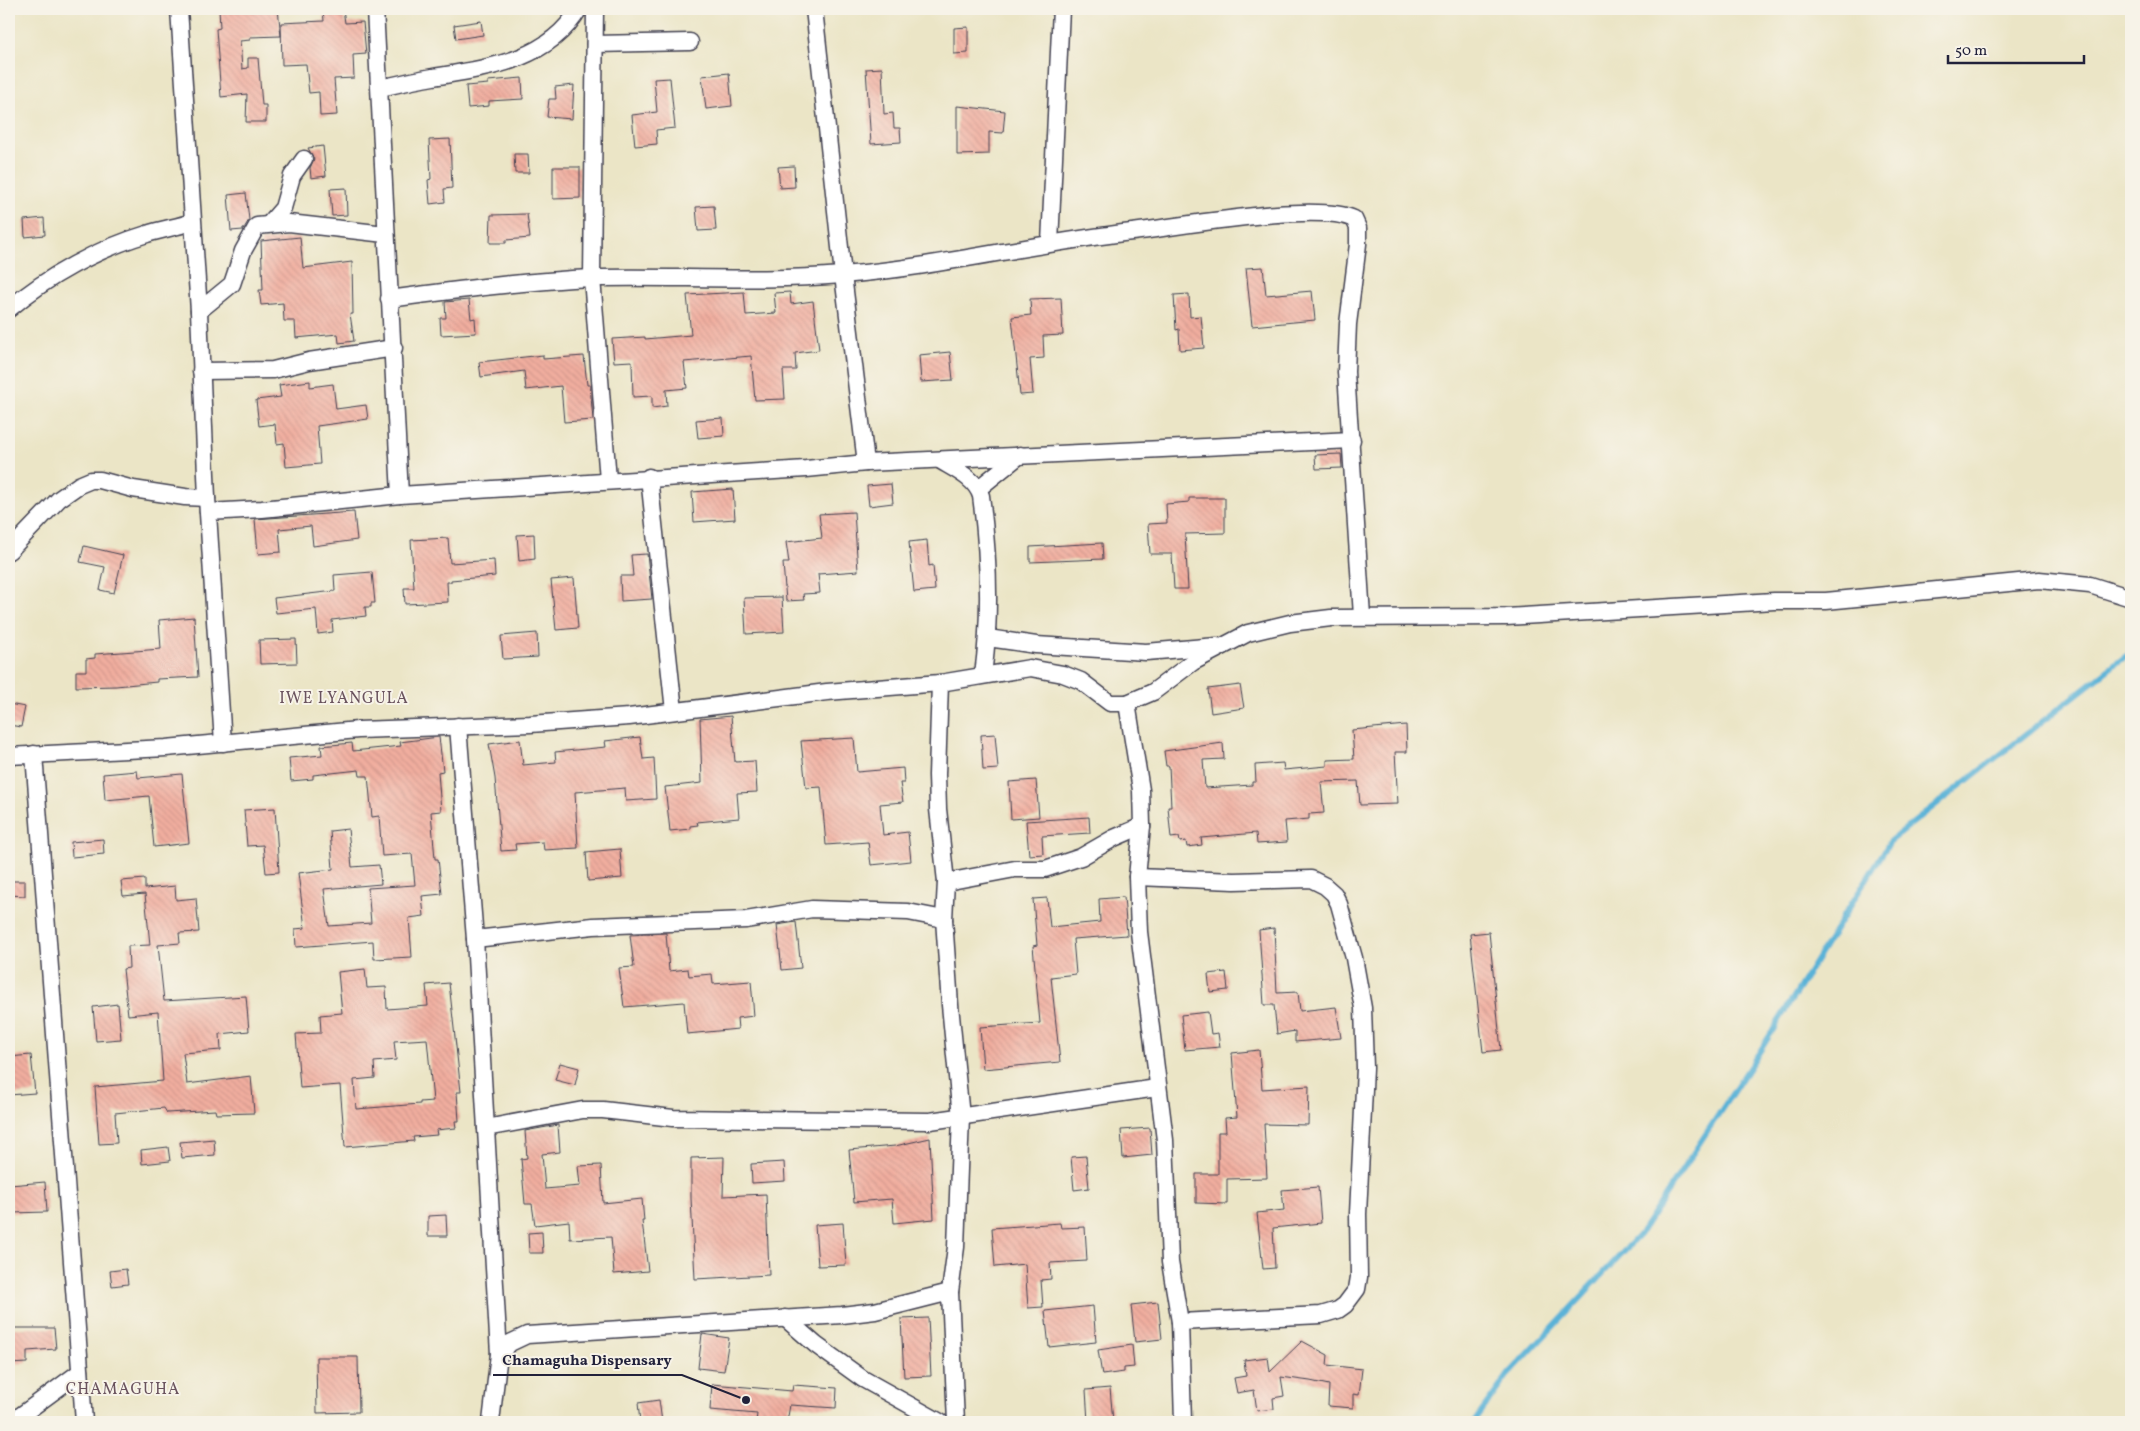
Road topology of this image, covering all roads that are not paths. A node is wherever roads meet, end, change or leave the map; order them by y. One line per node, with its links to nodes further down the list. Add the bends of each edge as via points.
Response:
1 (179, 9): 11 (street)
2 (375, 9): 9 (street)
3 (579, 9): 9 (street, via 571,23 554,38 520,59)
4 (595, 9): 8 (street)
5 (814, 9): 15 (street)
6 (1062, 9): 14 (street)
7 (690, 42): 8 (street)
8 (595, 44): 16 (street)
9 (380, 88): 13 (street)
10 (304, 159): 12 (street, via 289,184 283,208)
11 (192, 222): 18 (street, via 149,233 107,249 44,282); 19 (street)
12 (270, 223): 13 (street); 19 (street, via 257,226 253,231 232,284)
13 (385, 234): 17 (street)
14 (1050, 243): 15 (street, via 921,266); 22 (street, via 1293,214 1345,214 1354,219 1358,228 1358,244 1346,372)
15 (843, 275): 16 (street, via 769,279); 25 (street)
16 (592, 278): 17 (street, via 467,288); 27 (street)
17 (389, 299): 20 (street)
18 (9, 309)
19 (199, 311): 21 (street)
20 (394, 348): 21 (street, via 273,370); 29 (street)
21 (201, 371): 30 (street)
22 (1352, 440): 23 (street); 33 (street)
23 (1020, 454): 24 (street); 28 (street)
24 (941, 461): 25 (street); 28 (street)
25 (866, 463): 26 (street)
26 (649, 478): 27 (street); 39 (street)
27 (608, 480): 29 (street)
28 (979, 488): 34 (street, via 988,574)
29 (400, 495): 30 (street, via 262,510)
30 (207, 505): 31 (street, via 184,497 91,480 59,499); 41 (street)
31 (9, 551)
32 (2131, 598): 33 (street, via 2090,585 2039,580 1826,601 1774,601 1506,617)
33 (1362, 616): 35 (street, via 1290,623 1248,633)
34 (988, 638): 35 (street, via 1036,645 1146,652); 36 (street)
35 (1222, 646): 38 (street, via 1193,662 1153,692)
36 (983, 676): 37 (street); 38 (street, via 1030,668 1063,674 1081,681 1110,703)
37 (940, 683): 39 (street, via 827,692); 46 (street, via 937,775 940,845)
38 (1127, 703): 44 (street, via 1141,790)
39 (674, 711): 40 (street, via 629,718)
40 (458, 726): 41 (street, via 358,730); 48 (street)
41 (223, 743): 42 (street)
42 (34, 754): 43 (street); 56 (street)
43 (9, 756)
44 (1142, 826): 45 (street); 46 (street, via 1081,857 1045,869 1015,869)
45 (1137, 877): 49 (street, via 1139,932); 54 (street, via 1234,881 1311,879 1325,886 1339,904 1363,1008 1366,1068 1356,1289 1338,1310 1320,1315)
46 (946, 882): 47 (street)
47 (944, 919): 48 (street, via 908,912 812,909 746,920 593,926); 50 (street)
48 (475, 939): 51 (street)
49 (1157, 1088): 50 (street); 54 (street, via 1165,1140 1170,1262)
50 (961, 1117): 51 (street, via 930,1121 673,1118 583,1110); 52 (street, via 956,1247)
51 (486, 1128): 55 (street)
52 (950, 1292): 53 (street, via 875,1311); 61 (street)
53 (786, 1318): 55 (street, via 527,1335 510,1343); 60 (street, via 816,1345 863,1379)
54 (1180, 1322): 62 (street)
55 (499, 1354): 59 (street)
56 (80, 1372): 57 (street); 58 (street)
57 (12, 1422)
58 (84, 1422)
59 (491, 1422)
60 (940, 1422)
61 (956, 1422)
62 (1183, 1422)

